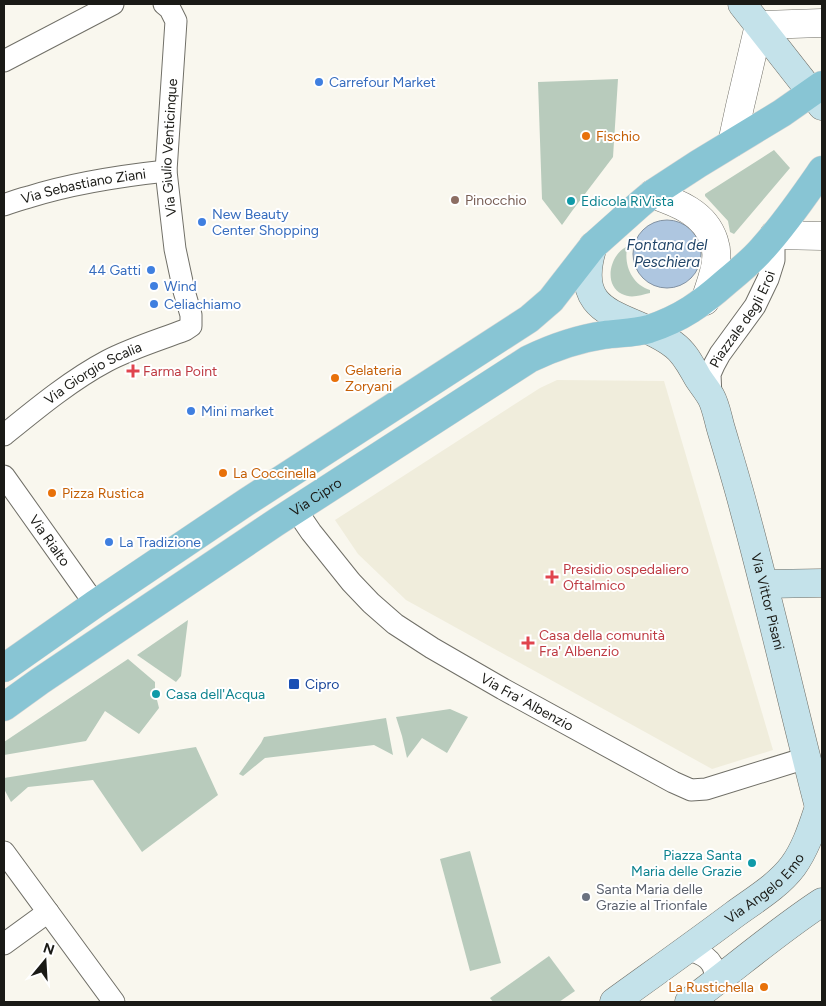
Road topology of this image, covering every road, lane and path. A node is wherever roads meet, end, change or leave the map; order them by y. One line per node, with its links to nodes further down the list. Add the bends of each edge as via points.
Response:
1 (164, 4): 9 (street, Via Giulio Venticinque, via 176,21)
2 (111, 5): 5 (street)
3 (750, 14): 4 (street); 6 (main road); 7 (street)
4 (822, 23)
5 (4, 61)
6 (819, 94): 7 (main road, Piazzale degli Eroi)
7 (732, 143): 10 (main road, Piazzale degli Eroi)
8 (822, 170): 12 (main road, Piazzale degli Eroi)
9 (166, 171): 11 (street, Via Sebastiano Ziani, via 68,186); 16 (street, Via Giulio Venticinque, via 175,248 192,315)
10 (652, 194): 14 (main road, Piazzale degli Eroi); 15 (street, via 694,213 710,231 716,245 716,260)
11 (4, 205)
12 (774, 235): 13 (street); 15 (main road, Piazzale degli Eroi, via 762,250); 18 (street, Piazzale degli Eroi, via 774,260 768,279 755,306 714,365 710,374)
13 (822, 236)
14 (594, 246): 17 (main road, Piazzale degli Eroi, via 587,271 593,296 611,314); 24 (main road, via 551,300 529,319)
15 (705, 301): 17 (main road, Piazzale degli Eroi, via 683,315)
16 (191, 326): 19 (street, Via Giorgio Scalia, via 107,361)
17 (647, 330): 18 (main road, Piazzale degli Eroi, via 680,350); 21 (main road, Via Cipro, via 570,342 529,359)
18 (711, 398): 23 (main road, Via Vittor Pisani)
19 (4, 435)
20 (4, 476): 24 (street, Via Rialto)
21 (296, 510): 26 (main road, Via Cipro); 27 (street, Via Fra' Albenzio, via 351,582 395,624 503,690 673,782 691,790 706,789)
22 (822, 583): 23 (main road)
23 (764, 584): 27 (main road, Via Vittor Pisani)
24 (95, 604): 25 (main road)
25 (4, 668)
26 (4, 707)
27 (806, 758): 28 (main road, Via Vittor Pisani)
28 (821, 810): 33 (main road, Via Angelo Emo, via 804,848 784,876)
29 (4, 852): 31 (street)
30 (822, 902): 34 (main road)
31 (48, 912): 32 (street); 35 (street)
32 (4, 944)
33 (685, 950): 34 (street, via 702,954 709,960 714,966); 36 (main road, Via Angelo Emo)
34 (715, 983): 37 (main road)
35 (114, 1002)
36 (614, 1002)
37 (689, 1002)

